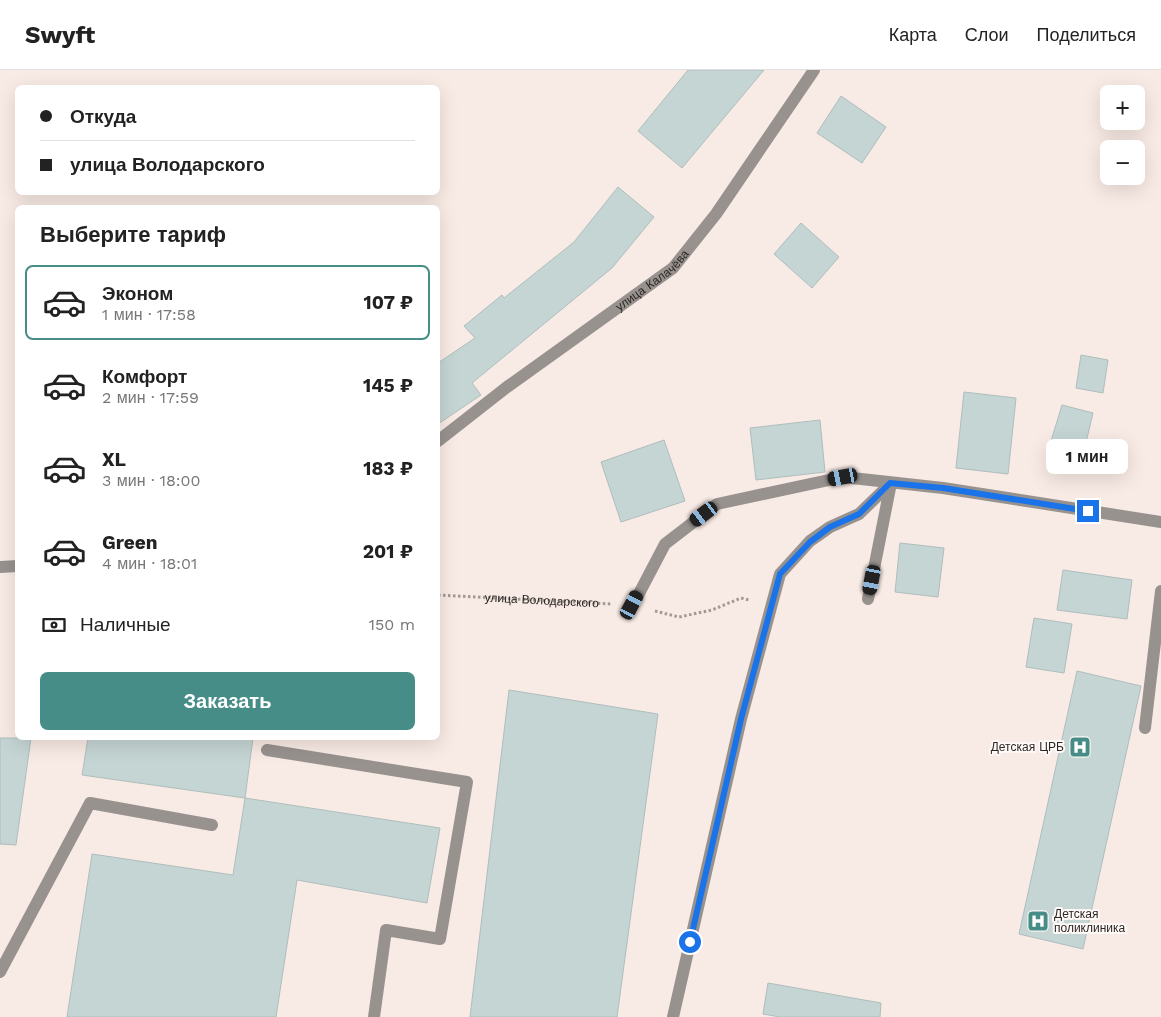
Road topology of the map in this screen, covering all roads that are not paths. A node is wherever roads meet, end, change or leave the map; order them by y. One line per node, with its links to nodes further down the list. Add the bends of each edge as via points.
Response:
1 (814, 70): 2 (street, улица Калачёва, via 716,214 672,268)
2 (440, 439)
3 (890, 483): 4 (street, via 943,488); 8 (street); 9 (street, via 843,477 717,504 665,544); 15 (street, via 859,514 830,527 810,542 780,574 741,719)
4 (1161, 522)
5 (15, 566): 6 (street)
6 (0, 567)
7 (1161, 591): 10 (street)
8 (868, 599)
9 (632, 605)
10 (1145, 728)
11 (267, 750): 14 (street, via 468,782 440,939 386,930)
12 (212, 825): 13 (street, via 90,803)
13 (0, 972)
14 (374, 1017)
15 (674, 1017)

